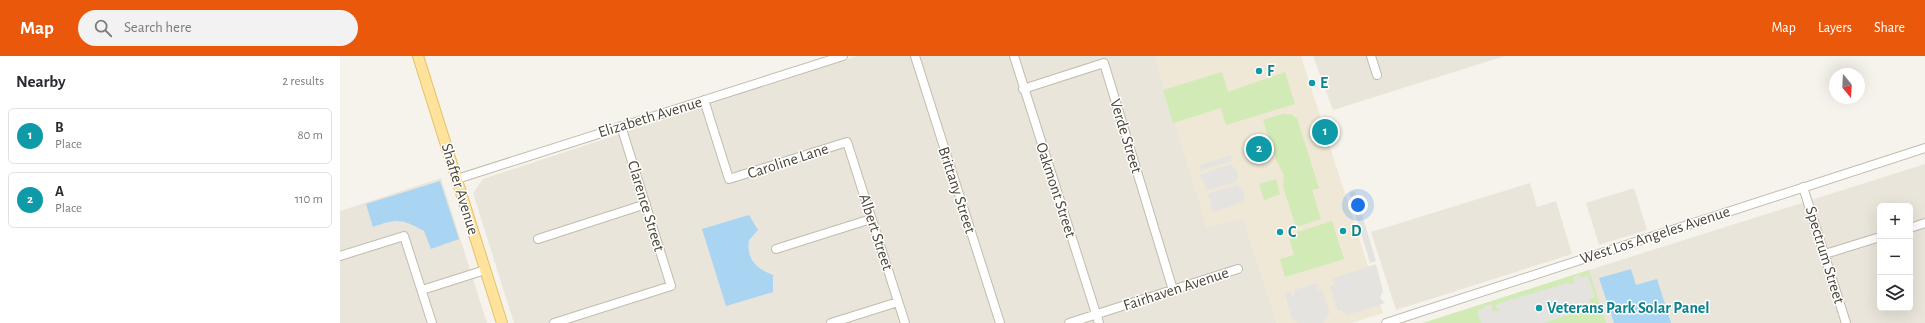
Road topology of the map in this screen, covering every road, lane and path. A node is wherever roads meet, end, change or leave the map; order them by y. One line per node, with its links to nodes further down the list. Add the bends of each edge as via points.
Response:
1 (418, 56): 12 (main road, Shafter Avenue)
2 (842, 56): 8 (street, Elizabeth Avenue)
3 (915, 56): 36 (street, Brittany Street)
4 (1014, 56): 7 (street, Oakmont Street)
5 (1372, 56): 6 (street)
6 (1377, 75)
7 (1024, 89): 26 (street, Verde Street, via 1104,64); 28 (street, Oakmont Street)
8 (704, 100): 9 (street, Elizabeth Avenue); 10 (street, Caroline Lane, via 730,179)
9 (621, 126): 12 (street, Elizabeth Avenue); 14 (street, Clarence Street)
10 (846, 142): 15 (street, Albert Street)
11 (1925, 148): 13 (street, West Los Angeles Avenue)
12 (457, 179): 24 (main road, Shafter Avenue)
13 (1803, 187): 21 (street, Spectrum Street); 30 (street, West Los Angeles Avenue)
14 (646, 204): 19 (street); 29 (street, Clarence Street, via 671,286)
15 (871, 219): 20 (street); 27 (street, Albert Street)
16 (1925, 223): 17 (street)
17 (1913, 227)
18 (1877, 238): 21 (street)
19 (538, 239)
20 (776, 249)
21 (1825, 254): 40 (street, Spectrum Street)
22 (340, 256): 25 (street, via 404,236)
23 (1238, 269): 26 (street, Fairhaven Avenue)
24 (485, 270): 25 (street); 32 (main road, Shafter Avenue)
25 (422, 290): 31 (street)
26 (1173, 290): 28 (street, Fairhaven Avenue)
27 (898, 302): 34 (street); 35 (street, Albert Street)
28 (1096, 314): 37 (street, Fairhaven Avenue); 38 (street, Oakmont Street)
29 (567, 321): 33 (street)
30 (1396, 321): 39 (street, West Los Angeles Avenue)
31 (432, 323)
32 (502, 323)
33 (554, 323)
34 (831, 323)
35 (905, 323)
36 (1000, 323)
37 (1069, 323)
38 (1099, 323)
39 (1386, 323)
40 (1846, 323)

